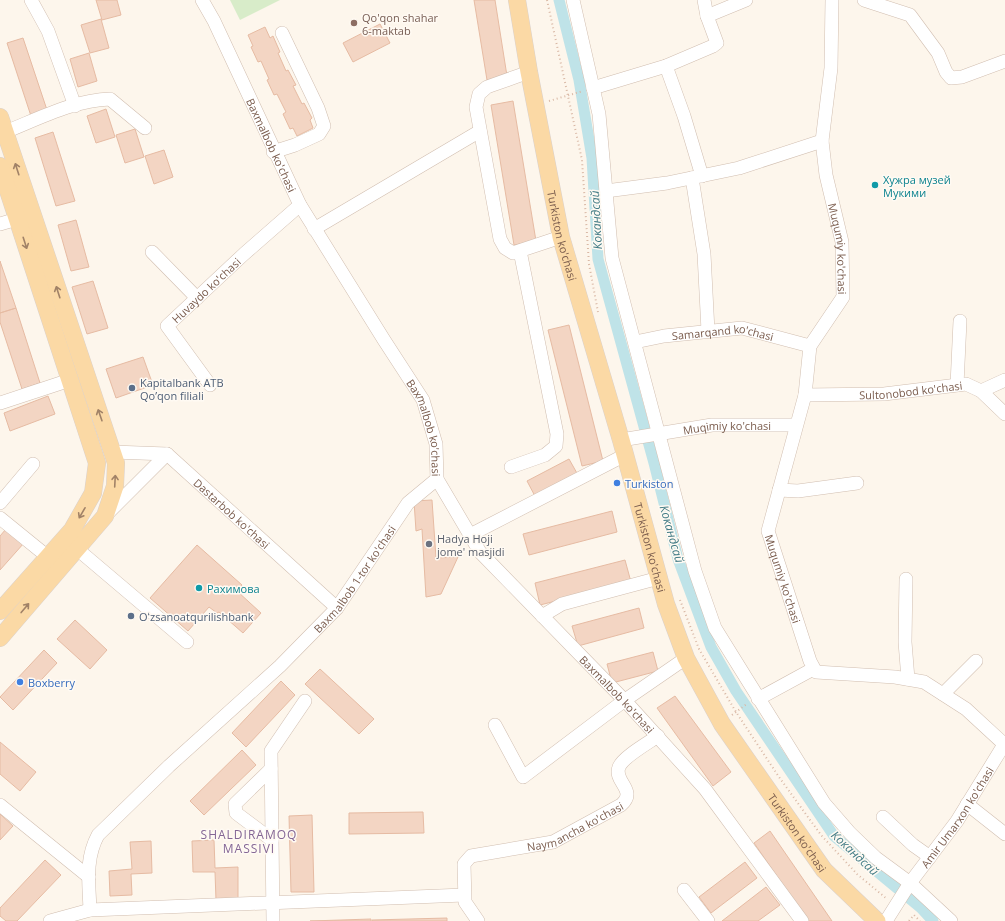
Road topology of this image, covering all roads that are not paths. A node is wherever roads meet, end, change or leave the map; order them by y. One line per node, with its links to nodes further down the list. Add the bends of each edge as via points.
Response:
1 (31, 0): 15 (street, via 48,31)
2 (202, 0): 20 (street, Baxmalbob ko'chasi)
3 (517, 0): 13 (main road, Turkiston ko'chasi)
4 (573, 0): 14 (street)
5 (704, 0): 9 (street)
6 (746, 0): 9 (street)
7 (832, 0): 19 (street, Muqumiy ko'chasi, via 831,68)
8 (864, 0): 11 (street, via 910,15 938,53 951,78 962,77)
9 (707, 16): 12 (street, via 717,43)
10 (282, 32): 20 (street, via 324,126 319,134)
11 (1005, 61)
12 (666, 66): 14 (street); 22 (street, via 684,116)
13 (529, 72): 18 (street, via 487,87 479,94 476,107); 29 (main road, Turkiston ko'chasi)
14 (593, 88): 24 (street, via 599,114)
15 (75, 106): 16 (street); 17 (street, via 98,99 110,99)
16 (2, 124): 48 (main road, one-way to 16)
17 (145, 128)
18 (480, 131): 28 (street); 30 (street, via 500,239 505,248 513,254)
19 (822, 141): 22 (street, via 739,168); 36 (street, Muqumiy ko'chasi, via 826,175 842,242 843,297)
20 (273, 152): 25 (street, Baxmalbob ko'chasi)
21 (0, 166): 23 (main road)
22 (697, 177): 24 (street); 34 (street)
23 (3, 184): 26 (main road)
24 (606, 191): 35 (street, via 612,258)
25 (300, 205): 28 (street, Baxmalbob ko'chasi); 32 (street, Huvaydo ko'chasi)
26 (17, 219): 27 (street); 37 (main road, one-way to 37)
27 (0, 224)
28 (314, 229): 52 (street, Baxmalbob ko'chasi, via 423,400 436,444)
29 (561, 237): 30 (street); 47 (main road, Turkiston ko'chasi)
30 (520, 251): 51 (street, via 557,434 556,446 545,455)
31 (152, 252): 32 (street)
32 (197, 298): 39 (street, Huvaydo ko'chasi, via 167,326)
33 (960, 322): 40 (street)
34 (708, 331): 35 (street, Samarqand ko'chasi); 36 (street, Samarqand ko'chasi, via 742,328)
35 (634, 342): 46 (street)
36 (810, 346): 42 (street, Muqumiy ko'chasi)
37 (70, 380): 43 (street); 60 (main road, one-way to 60, via 97,463 93,493 72,530)
38 (1005, 380): 41 (street)
39 (210, 385)
40 (957, 385): 41 (street, Sultonobod ko'chasi, via 966,384); 42 (street, Sultonobod ko'chasi, via 884,394)
41 (981, 391): 44 (street, Sultonobod ko'chasi)
42 (805, 395): 45 (street, Muqumiy ko'chasi)
43 (0, 403)
44 (1005, 414)
45 (796, 425): 46 (street, Muqimiy ko'chasi, via 712,425); 54 (street, Muqumiy ko'chasi)
46 (659, 433): 47 (street, Muqimiy ko'chasi); 73 (street, via 695,571 715,628)
47 (627, 444): 58 (street, Muqimiy ko'chasi); 61 (main road, Turkiston ko'chasi)
48 (113, 452): 49 (street); 56 (main road, one-way to 48, via 116,486 116,463)
49 (167, 454): 56 (street); 63 (street, Dastarbob ko'chasi)
50 (33, 464): 55 (street)
51 (511, 467)
52 (437, 479): 58 (street, Baxmalbob ko'chasi); 63 (street, Baxmalbob 1-tor ko'chasi, via 408,503)
53 (857, 483): 54 (street, via 798,491)
54 (779, 490): 70 (street, Muqumiy ko'chasi, via 768,531)
55 (0, 503)
56 (104, 516): 59 (main road)
57 (0, 518): 60 (street)
58 (470, 535): 65 (street, Baxmalbob ko'chasi, via 480,552)
59 (76, 548): 66 (main road, one-way to 59); 67 (street)
60 (48, 557): 64 (main road)
61 (659, 578): 65 (street, via 562,604); 68 (main road, Turkiston ko'chasi)
62 (906, 578): 71 (street, via 905,642)
63 (337, 608): 86 (street, Baxmalbob 1-tor ko'chasi, via 98,835 88,862)
64 (0, 611)
65 (542, 616): 74 (street, Baxmalbob ko'chasi)
66 (0, 638)
67 (187, 642)
68 (686, 658): 74 (street); 97 (main road, Turkiston ko'chasi, via 722,724 824,870)
69 (976, 661): 72 (street)
70 (813, 669): 71 (street, via 828,674); 73 (street)
71 (908, 679): 72 (street, via 924,682)
72 (943, 694): 78 (street, via 966,709)
73 (755, 699): 87 (street, via 824,803 850,833)
74 (625, 700): 76 (street, via 523,777); 77 (street, Baxmalbob ko'chasi)
75 (305, 701): 79 (street, via 271,751)
76 (495, 725)
77 (658, 736): 89 (street, Naymancha ko'chasi, via 623,760 618,768 628,795 627,800 621,805 553,842 471,856 464,864); 96 (street, Baxmalbob ko'chasi, via 705,789)
78 (1005, 744): 80 (street, Amir Umarxon ko'chasi)
79 (271, 769): 84 (street); 84 (street, via 235,804 235,809 236,813)
80 (967, 804): 83 (street); 85 (street, Amir Umarxon ko'chasi)
81 (0, 805): 86 (street)
82 (883, 817): 85 (street)
83 (1005, 834)
84 (272, 840): 90 (street)
85 (930, 857): 87 (street, Amir Umarxon ko'chasi)
86 (89, 877): 91 (street, Baxmalbob 1-tor ko'chasi)
87 (908, 886): 98 (street, Amir Umarxon ko'chasi); 99 (street)
88 (684, 890): 95 (street)
89 (464, 895): 90 (street); 94 (street, via 465,902)
90 (273, 903): 91 (street); 93 (street)
91 (90, 910): 92 (street)
92 (58, 920)
93 (273, 921)
94 (478, 921)
95 (708, 921)
96 (802, 921)
97 (877, 921)
98 (886, 921)
99 (951, 921)

